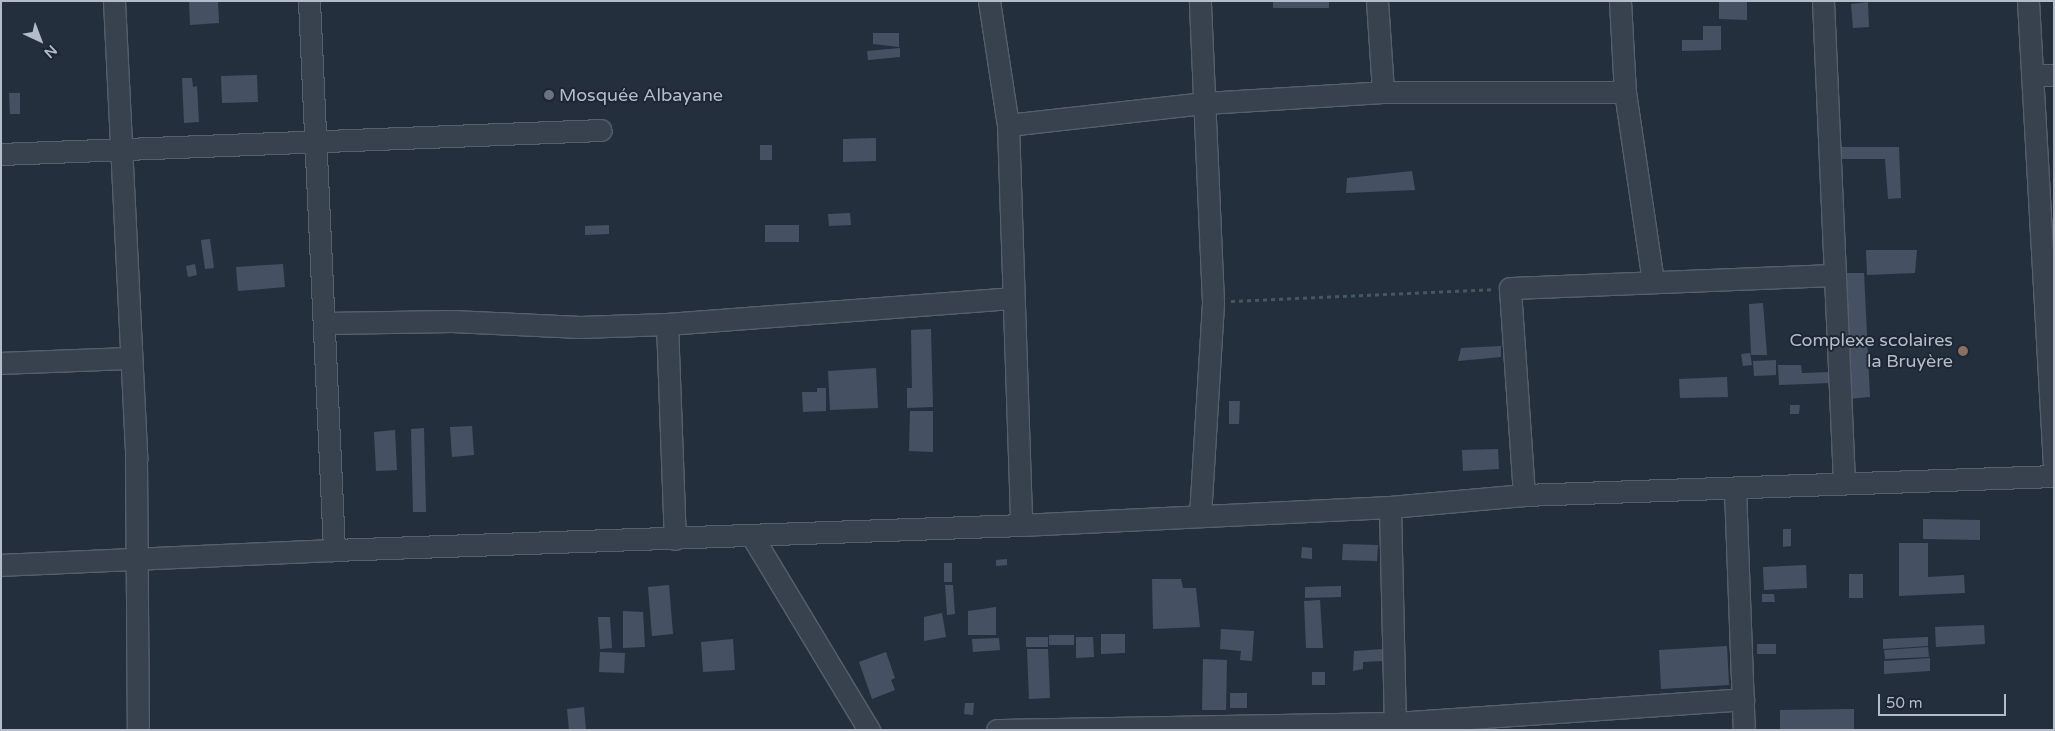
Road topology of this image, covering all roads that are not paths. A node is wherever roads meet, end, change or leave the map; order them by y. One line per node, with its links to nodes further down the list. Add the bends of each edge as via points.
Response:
1 (114, 1): 17 (street)
2 (309, 1): 16 (street)
3 (989, 1): 14 (street)
4 (1200, 1): 13 (street)
5 (1377, 1): 11 (street)
6 (1620, 1): 12 (street)
7 (1823, 1): 19 (street)
8 (2028, 1): 9 (street)
9 (2032, 75): 10 (street); 26 (street)
10 (2054, 75)
11 (1383, 92): 12 (street); 13 (street)
12 (1625, 92): 20 (street)
13 (1205, 103): 14 (street); 32 (street, via 1213,302)
14 (1008, 125): 21 (street)
15 (601, 130): 16 (street)
16 (316, 142): 17 (street); 22 (street)
17 (121, 150): 18 (street); 24 (street)
18 (1, 154)
19 (1835, 275): 20 (street); 28 (street)
20 (1653, 282): 30 (street, via 1510,288)
21 (1011, 298): 23 (street); 33 (street)
22 (325, 323): 23 (street, via 508,322 580,327); 36 (street)
23 (667, 324): 35 (street)
24 (131, 358): 25 (street); 37 (street)
25 (1, 363)
26 (2054, 462)
27 (2054, 476): 28 (street)
28 (1844, 483): 29 (street)
29 (1735, 489): 30 (street); 39 (street)
30 (1524, 496): 31 (street)
31 (1390, 507): 32 (street); 40 (street)
32 (1200, 516): 33 (street)
33 (1021, 525): 34 (street)
34 (752, 536): 35 (street); 43 (street)
35 (676, 538): 36 (street)
36 (334, 550): 37 (street)
37 (139, 558): 38 (street); 42 (street)
38 (1, 565)
39 (1743, 699): 40 (street); 45 (street)
40 (1396, 722): 41 (street)
41 (1094, 728): 44 (street)
42 (138, 730)
43 (869, 730)
44 (997, 730)
45 (1744, 730)

